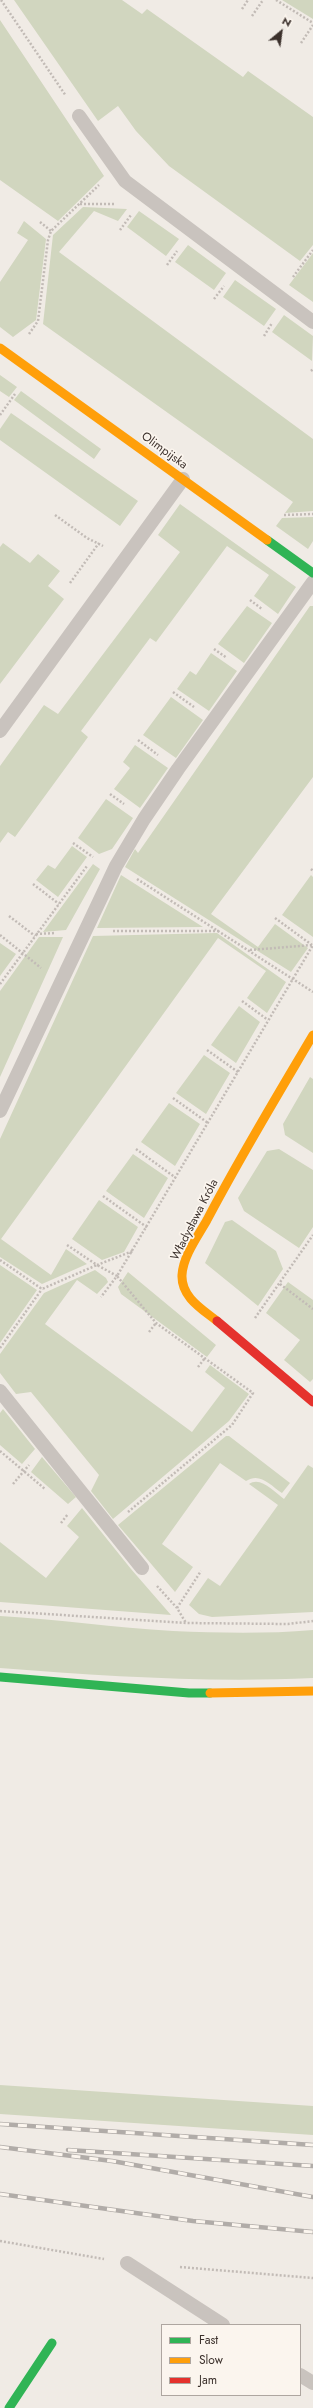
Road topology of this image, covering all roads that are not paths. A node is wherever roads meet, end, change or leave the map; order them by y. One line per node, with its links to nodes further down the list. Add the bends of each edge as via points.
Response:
1 (79, 116): 2 (lane, via 125,181)
2 (313, 322)
3 (0, 348): 4 (street, Olimpijska)
4 (183, 479): 5 (street, Olimpijska); 7 (lane)
5 (313, 573)
6 (313, 582): 9 (lane, via 178,769 116,866)
7 (0, 731)
8 (313, 1035): 11 (street, Władysława Króla, via 217,1201 185,1261 182,1275 184,1289 191,1300)
9 (0, 1111)
10 (0, 1390): 12 (lane)
11 (313, 1402)
12 (142, 1568)
13 (0, 1677): 14 (street, via 189,1693)
14 (313, 1691)
15 (127, 2263): 16 (lane)
16 (221, 2324)
17 (52, 2343): 20 (street)
18 (301, 2376): 19 (lane)
19 (313, 2383)
20 (9, 2408)

